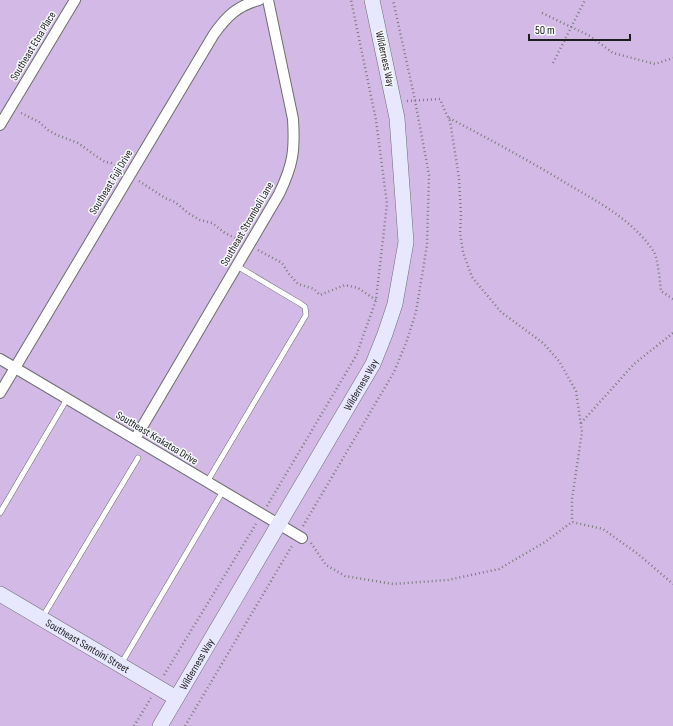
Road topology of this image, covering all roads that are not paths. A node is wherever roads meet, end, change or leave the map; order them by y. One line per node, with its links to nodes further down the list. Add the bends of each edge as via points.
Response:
1 (74, 0): 5 (street, Southeast Etna Place)
2 (259, 0): 8 (street, Southeast Fuji Drive, via 235,10 214,34)
3 (268, 0): 6 (street, Southeast Stromboli Lane, via 293,119 294,156 280,194)
4 (372, 0): 16 (street, Wilderness Way, via 397,118 406,242 394,304 373,364)
5 (0, 126)
6 (237, 266): 11 (street, Southeast Stromboli Lane); 13 (lane, via 301,304 305,307 306,315)
7 (0, 359): 8 (street, Southeast Krakatoa Drive)
8 (15, 368): 9 (street, Southeast Fuji Drive); 10 (street, Southeast Krakatoa Drive)
9 (0, 393)
10 (67, 399): 11 (street, Southeast Krakatoa Drive); 15 (lane)
11 (135, 439): 13 (street, Southeast Krakatoa Drive)
12 (138, 458): 19 (lane)
13 (207, 482): 14 (street, Southeast Krakatoa Drive)
14 (223, 491): 16 (street, Southeast Krakatoa Drive); 20 (lane)
15 (0, 513)
16 (280, 524): 17 (street, Southeast Krakatoa Drive); 21 (street, Wilderness Way)
17 (302, 538)
18 (0, 594): 19 (street, Southeast Santoini Street)
19 (42, 618): 20 (street, Southeast Santoini Street)
20 (120, 665): 21 (street, Southeast Santoini Street)
21 (176, 698): 22 (street, Wilderness Way)
22 (160, 726)

